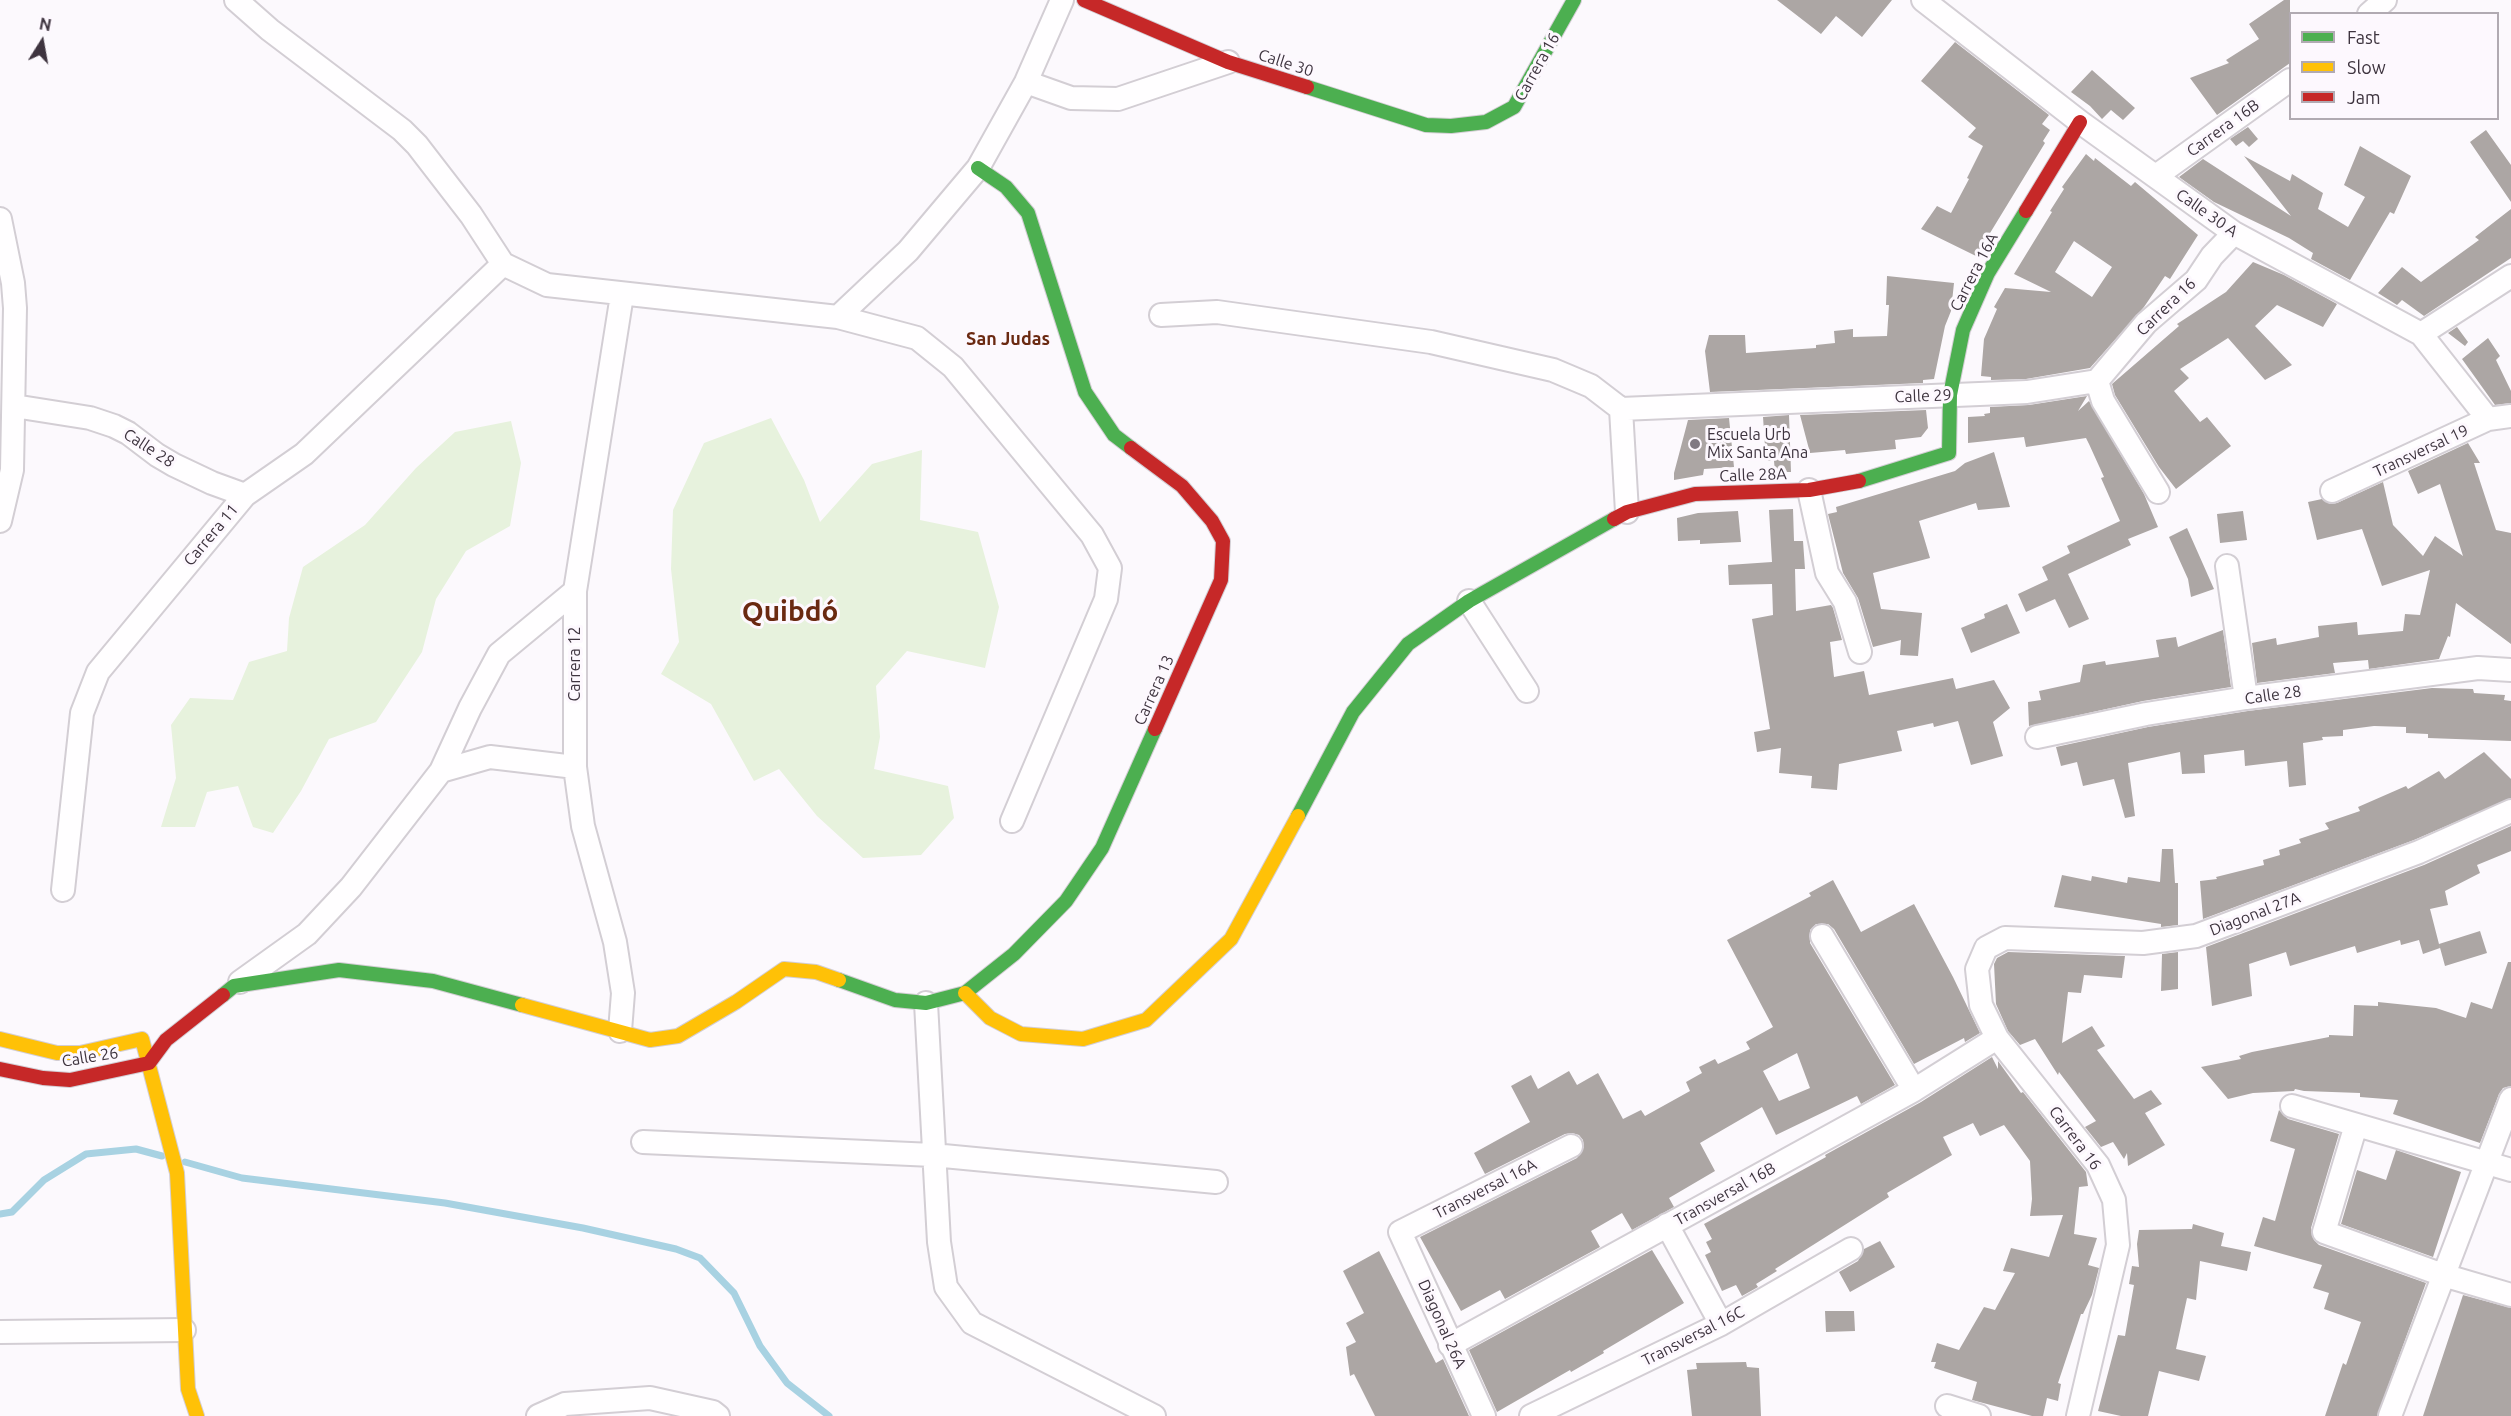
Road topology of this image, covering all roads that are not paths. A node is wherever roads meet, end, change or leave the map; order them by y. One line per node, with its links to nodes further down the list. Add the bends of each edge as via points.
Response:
1 (236, 0): 17 (street, via 402,130 471,215)
2 (1062, 0): 10 (street)
3 (1084, 0): 8 (street, Calle 30)
4 (1574, 0): 11 (street, Carrera 16, via 1514,108)
5 (1923, 0): 12 (street, Calle 30 A)
6 (2385, 0): 7 (street)
7 (2371, 12)
8 (1228, 62): 10 (street, via 1118,99 1071,98); 11 (street, Calle 30, via 1426,125)
9 (2289, 81): 14 (street, Carrera 16B)
10 (1026, 82): 13 (street)
11 (1486, 122)
12 (2080, 122): 14 (street, Calle 30 A); 24 (street, Carrera 16A, via 1988,273 1963,330)
13 (978, 168): 21 (street, via 908,251); 53 (street, Carrera 13, via 1006,187 1028,213 1085,392 1114,435 1182,486 1223,542 1221,580 1102,848 1066,902 1014,954)
14 (2156, 176): 16 (street, Calle 30 A)
15 (0, 219): 25 (street, via 15,308)
16 (2234, 233): 22 (street, Calle 30 A); 23 (street, Carrera 16, via 2196,280 2146,323)
17 (503, 264): 19 (street, via 547,285); 34 (street, Carrera 11, via 303,454)
18 (2511, 276): 22 (street)
19 (622, 295): 21 (street); 38 (street, Carrera 12)
20 (1161, 315): 26 (street, via 1217,312 1431,342 1553,370 1591,386)
21 (838, 317): 48 (street, via 916,338 953,367 1092,535 1110,568 1106,599)
22 (2421, 334): 28 (street, Calle 30 A)
23 (2097, 381): 24 (street, Calle 29, via 2027,392); 33 (street, via 2103,401)
24 (1950, 395): 26 (street, Calle 29); 30 (street, Carrera 16A)
25 (14, 406): 29 (street); 34 (street, Calle 28, via 90,418 114,426 174,465)
26 (1621, 409): 35 (street)
27 (2511, 416): 28 (street, Transversal 19)
28 (2488, 419): 32 (street, Transversal 19)
29 (6, 428): 36 (street, via 12,470)
30 (1949, 453): 31 (street, Calle 28A, via 1859,481)
31 (1809, 490): 35 (street, Calle 28A, via 1695,494); 40 (street, via 1827,573 1845,602)
32 (2332, 491)
33 (2158, 492)
34 (245, 495): 49 (street, Carrera 11, via 98,672 82,713)
35 (1627, 512): 39 (street, Calle 28A)
36 (0, 521)
37 (2227, 566): 43 (street)
38 (575, 591): 45 (street, Carrera 12); 46 (street, via 499,654)
39 (1469, 601): 42 (street); 53 (street, Calle 28A, via 1408,644 1353,712 1231,939 1146,1020 1083,1039 1021,1034 990,1018)
40 (1860, 652)
41 (2511, 670): 43 (street, Calle 28, via 2478,668)
42 (1527, 691)
43 (2246, 698): 44 (street, Calle 28)
44 (2037, 737)
45 (575, 767): 46 (street, via 490,757); 55 (street, Carrera 12, via 583,826 615,942 622,993)
46 (441, 771): 52 (street, via 351,887 307,934)
47 (2511, 811): 51 (street, Diagonal 27A, via 2419,852 2196,936 2143,943 2005,938)
48 (1012, 821)
49 (63, 890)
50 (1822, 936): 62 (street)
51 (1986, 948): 56 (street, Carrera 16, via 1977,969 1982,1005)
52 (234, 986): 55 (street, via 351,971 433,981); 59 (street)
53 (965, 993): 54 (street)
54 (926, 1003): 55 (street, via 895,1000 816,972 784,969 678,1036 650,1040); 68 (street)
55 (620, 1031)
56 (1997, 1038): 62 (street, Transversal 16B); 89 (street, Carrera 16, via 2098,1165 2114,1200 2118,1245)
57 (0, 1039): 58 (street, Calle 26, via 57,1053 80,1053)
58 (142, 1039): 59 (street); 60 (street)
59 (166, 1040): 60 (street)
60 (148, 1063): 61 (street, Calle 26, via 70,1080); 78 (street, via 177,1173)
61 (0, 1069)
62 (1914, 1090): 72 (street, Transversal 16B)
63 (2511, 1099): 69 (street)
64 (2292, 1106): 65 (street)
65 (2356, 1125): 69 (street); 75 (street, via 2324,1232)
66 (643, 1142): 68 (street)
67 (1571, 1146): 73 (street, Transversal 16A)
68 (933, 1155): 71 (street); 85 (street, via 946,1287 972,1323)
69 (2486, 1162): 70 (street); 75 (street)
70 (2511, 1170)
71 (1216, 1182)
72 (1667, 1225): 77 (street); 80 (street, Transversal 16B)
73 (1400, 1232): 80 (street, Diagonal 26A)
74 (1851, 1249): 77 (street, Transversal 16C)
75 (2443, 1275): 76 (street); 90 (street)
76 (2511, 1295)
77 (1721, 1324): 87 (street, Transversal 16C)
78 (184, 1330): 79 (street); 82 (street, via 188,1389)
79 (0, 1332)
80 (1450, 1345): 86 (street, Diagonal 26A)
81 (1947, 1406): 88 (street)
82 (197, 1416)
83 (538, 1416): 84 (street, via 565,1404 650,1398)
84 (718, 1416)
85 (1154, 1416)
86 (1484, 1416)
87 (1531, 1416)
88 (1978, 1416)
89 (2078, 1416)
90 (2390, 1416)

